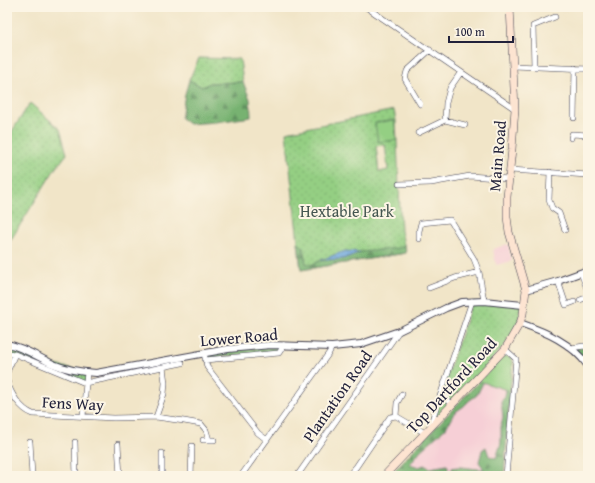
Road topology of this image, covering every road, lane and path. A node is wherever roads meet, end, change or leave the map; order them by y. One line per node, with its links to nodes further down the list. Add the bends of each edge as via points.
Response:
1 (366, 7): 4 (street)
2 (510, 7): 5 (main road, Main Road)
3 (555, 16): 6 (street, via 533,26)
4 (430, 50): 9 (street); 10 (street, via 407,71 405,79)
5 (513, 66): 6 (street); 11 (main road, Main Road)
6 (534, 67): 7 (street)
7 (575, 68): 8 (street); 12 (street)
8 (588, 69)
9 (461, 72): 11 (street); 13 (street, via 450,88)
10 (420, 104)
11 (514, 109): 18 (main road, Main Road)
12 (574, 118)
13 (445, 120): 14 (street); 15 (street)
14 (465, 125)
15 (418, 133)
16 (588, 135): 17 (street, via 572,134)
17 (571, 138)
18 (510, 170): 19 (street); 21 (main road, Main Road)
19 (550, 172): 20 (street); 23 (street, via 549,200 552,208 559,213 560,222)
20 (588, 175)
21 (509, 179): 22 (street, via 470,176 432,183); 30 (main road, Main Road, via 506,207 509,232)
22 (399, 184)
23 (565, 230)
24 (419, 239): 26 (street, via 421,223 450,220)
25 (588, 270): 27 (street)
26 (479, 272): 29 (street); 35 (street)
27 (581, 273): 28 (street); 31 (street)
28 (558, 281): 30 (street); 36 (street, via 566,305)
29 (429, 288)
30 (526, 290): 37 (main road, Main Road)
31 (588, 291)
32 (588, 297): 33 (street)
33 (580, 300)
34 (472, 301): 35 (street, Lower Road); 39 (street, Lower Road, via 446,308); 57 (street)
35 (484, 301): 37 (street, Lower Road)
36 (574, 302)
37 (523, 305): 38 (main road, Top Dartford Road)
38 (520, 323): 43 (street, via 540,330); 45 (main road, Top Dartford Road)
39 (399, 331): 42 (street, Lower Road, via 361,344); 77 (street, Plantation Road)
40 (7, 344): 54 (street, Lower Road, via 60,366)
41 (284, 345): 42 (street, Lower Road); 47 (street, Lower Road); 49 (street, via 279,353)
42 (332, 347): 65 (street)
43 (571, 348): 44 (street); 51 (street)
44 (588, 348)
45 (505, 349): 59 (main road, Top Dartford Road); 80 (street, via 516,359)
46 (7, 353): 48 (street)
47 (204, 353): 49 (street); 54 (street, Lower Road, via 109,371)
48 (15, 354): 53 (street); 56 (street)
49 (205, 360): 65 (street, via 258,433)
50 (182, 363): 52 (street, Lower Road)
51 (588, 366)
52 (163, 367): 56 (street, Lower Road); 62 (street, via 166,383)
53 (7, 372)
54 (87, 372): 56 (street)
55 (7, 381): 60 (street, Fens Way, via 20,405 28,412)
56 (85, 383): 60 (street)
57 (443, 389): 59 (street, via 447,400); 63 (street)
58 (402, 394): 61 (street, via 397,403)
59 (453, 404): 63 (main road, Top Dartford Road)
60 (83, 416): 62 (street, Fens Way)
61 (396, 416): 63 (street); 78 (street, via 390,417)
62 (156, 417): 64 (street, Fens Way, via 201,424 211,440)
63 (427, 431): 79 (main road, Top Dartford Road)
64 (203, 440)
65 (267, 440): 76 (street)
66 (30, 442): 71 (street)
67 (74, 442): 72 (street)
68 (118, 444): 73 (street)
69 (192, 446): 75 (street)
70 (162, 453): 74 (street)
71 (32, 476)
72 (76, 476)
73 (120, 476)
74 (162, 476)
75 (191, 476)
76 (241, 476)
77 (297, 476)
78 (348, 476)
79 (384, 476)
80 (506, 476)

